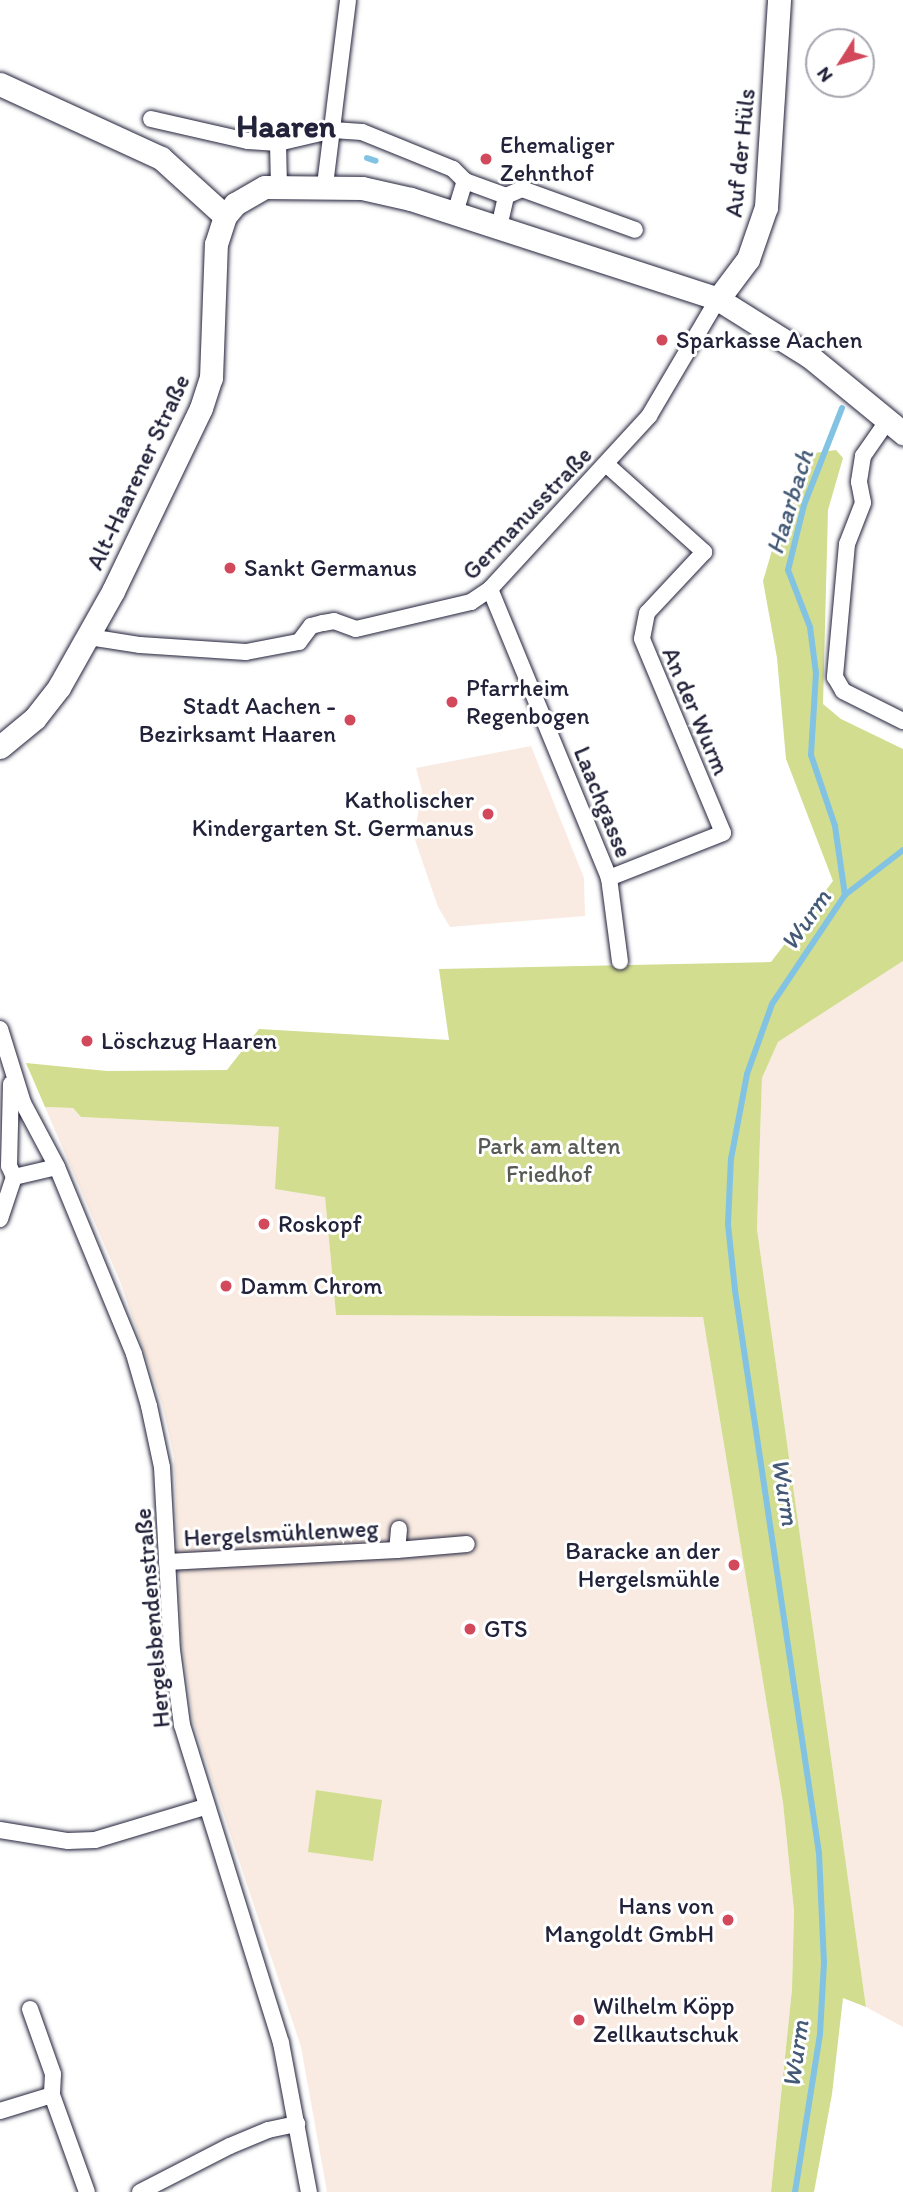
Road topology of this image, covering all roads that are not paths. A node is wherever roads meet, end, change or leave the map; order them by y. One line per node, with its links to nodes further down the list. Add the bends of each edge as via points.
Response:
1 (348, 0): 5 (street)
2 (779, 0): 15 (main road, Auf der Hüls, via 766,207 748,259)
3 (0, 84): 12 (main road, via 161,158)
4 (151, 118): 6 (street, via 212,135)
5 (333, 130): 6 (street); 7 (street, via 362,132 453,169); 8 (street)
6 (278, 143): 9 (street)
7 (465, 181): 10 (street); 11 (street)
8 (326, 185): 9 (main road); 11 (main road, via 374,191)
9 (279, 186): 12 (main road, via 250,193)
10 (506, 196): 13 (street); 14 (street, via 523,189)
11 (455, 213): 13 (main road)
12 (225, 216): 19 (main road, Alt-Haarener Straße, via 216,244 211,378)
13 (499, 227): 15 (main road)
14 (635, 230)
15 (718, 299): 16 (main road, via 809,356); 17 (street, Germanusstraße, via 668,390)
16 (896, 427): 20 (street, via 863,456 859,482 863,503 847,544 835,677 843,691)
17 (606, 464): 18 (street, Germanusstraße); 22 (street, An der Wurm, via 704,552 647,613 642,639 723,833)
18 (490, 589): 19 (street, Germanusstraße, via 445,611 356,629 334,621 311,626 299,642 246,652); 22 (street, Laachgasse)
19 (89, 637): 21 (main road, Alt-Haarener Straße, via 35,718)
20 (903, 721)
21 (0, 747)
22 (609, 878): 23 (street, Laachgasse)
23 (620, 961)
24 (0, 1029): 25 (street)
25 (11, 1068): 26 (street, Hergelsbendenstraße, via 29,1117); 27 (street, via 9,1166)
26 (57, 1167): 27 (street); 32 (street, Hergelsbendenstraße, via 134,1354 149,1406 162,1467)
27 (13, 1177): 28 (street)
28 (0, 1219)
29 (399, 1529): 31 (street, Hergelsmühlenweg)
30 (467, 1544): 31 (street, Hergelsmühlenweg)
31 (397, 1550): 32 (street, Hergelsmühlenweg)
32 (167, 1562): 33 (street, Hergelsbendenstraße, via 182,1724)
33 (205, 1807): 34 (street, via 95,1840 68,1842); 38 (street, Hergelsbendenstraße, via 281,2043)
34 (0, 1830)
35 (30, 2009): 36 (street, via 53,2074)
36 (52, 2095): 37 (street); 39 (street)
37 (0, 2111)
38 (297, 2124): 40 (street, via 230,2146); 41 (street, Hergelsbendenstraße)
39 (87, 2192)
40 (140, 2192)
41 (309, 2192)

